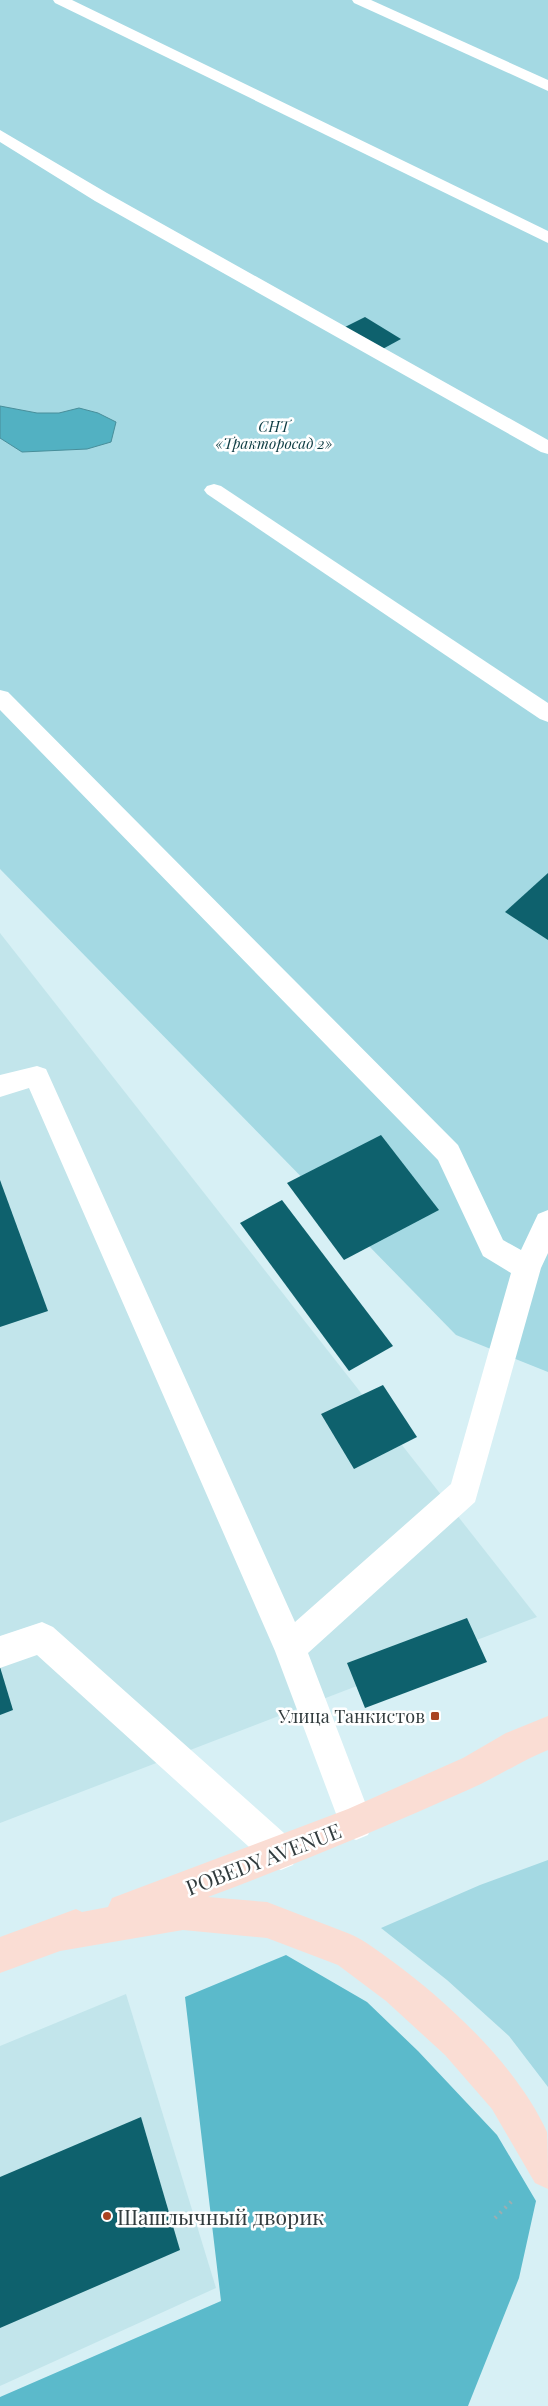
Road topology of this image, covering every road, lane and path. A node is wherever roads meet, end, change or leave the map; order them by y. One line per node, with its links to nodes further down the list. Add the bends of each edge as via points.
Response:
1 (60, 0): 5 (lane)
2 (359, 0): 3 (lane)
3 (548, 86)
4 (0, 135): 6 (lane, via 101,197)
5 (548, 238)
6 (548, 448)
7 (214, 490): 9 (lane)
8 (0, 697): 12 (lane, via 448,1154 493,1248)
9 (548, 714)
10 (0, 1086): 13 (lane, via 37,1076)
11 (548, 1222): 12 (lane)
12 (526, 1268): 13 (lane, via 464,1492)
13 (290, 1648): 17 (lane)
14 (0, 1652): 18 (lane, via 42,1638)
15 (548, 1721): 16 (main road, POBEDY AVENUE)
16 (538, 1740): 17 (main road, POBEDY AVENUE)
17 (356, 1823): 18 (main road, POBEDY AVENUE)
18 (281, 1853): 19 (main road, POBEDY AVENUE)
19 (60, 1933): 20 (main road, POBEDY AVENUE); 21 (main road, via 183,1912 267,1920 350,1952 399,1988 458,2042 505,2096)
20 (0, 1954)
21 (548, 2170)

